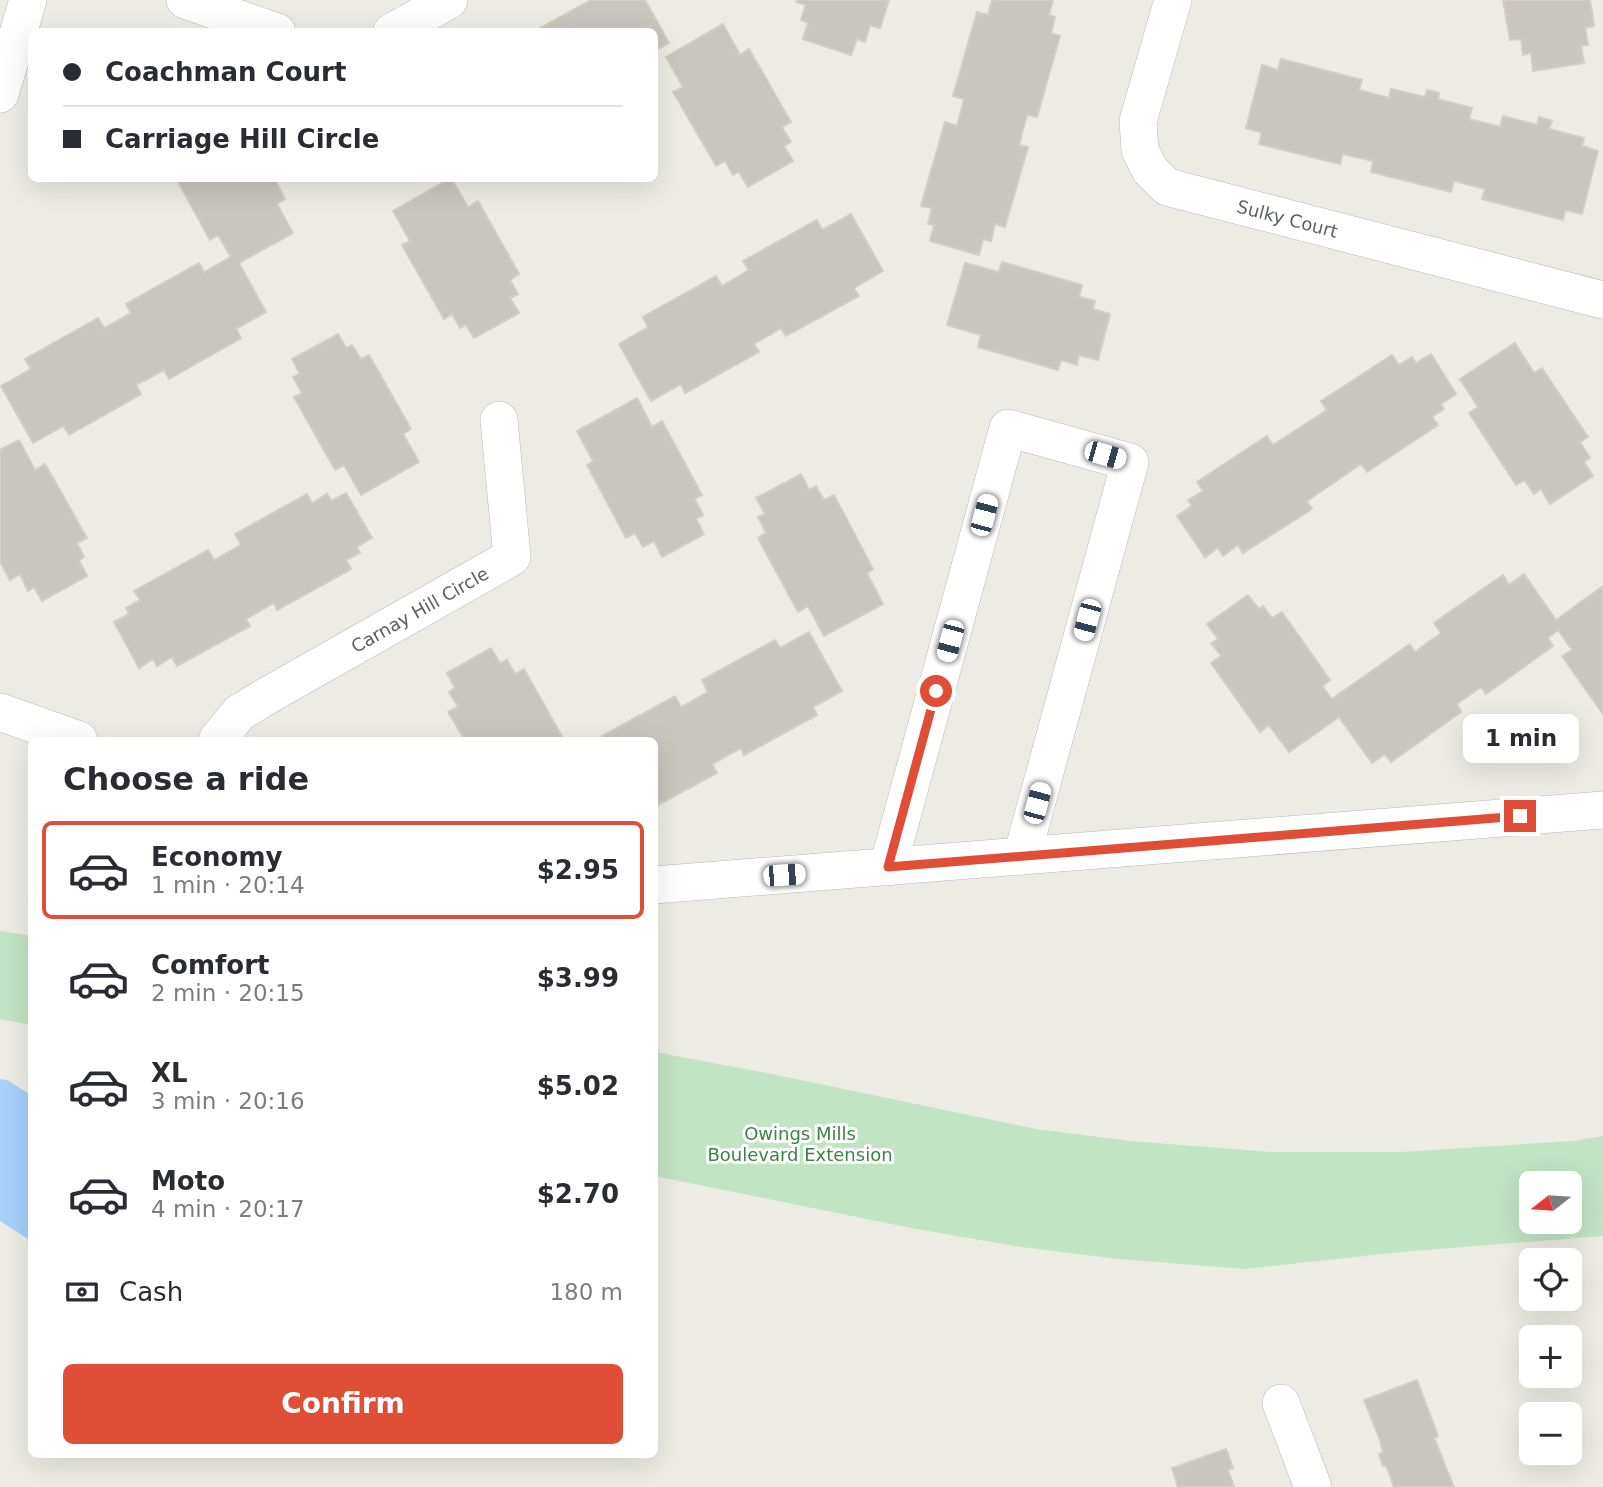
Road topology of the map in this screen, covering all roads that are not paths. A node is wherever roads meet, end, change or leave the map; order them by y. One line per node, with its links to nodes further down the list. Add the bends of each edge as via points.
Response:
1 (28, 0): 7 (street)
2 (185, 0): 5 (street)
3 (449, 0): 6 (street)
4 (1173, 0): 8 (street, Sulky Court, via 1138,121 1140,150 1150,170 1167,187)
5 (266, 28)
6 (398, 28)
7 (0, 94)
8 (1603, 300)
9 (499, 420): 12 (street, Carnay Hill Circle, via 512,557 265,697 239,713)
10 (0, 712): 11 (street)
11 (71, 737)
12 (219, 737)
13 (1603, 810): 14 (street)
14 (1023, 856): 15 (street); 15 (street, via 1130,462 1008,428)
15 (888, 867): 16 (street)
16 (658, 885)
17 (1281, 1403): 18 (street)
18 (1313, 1487)

